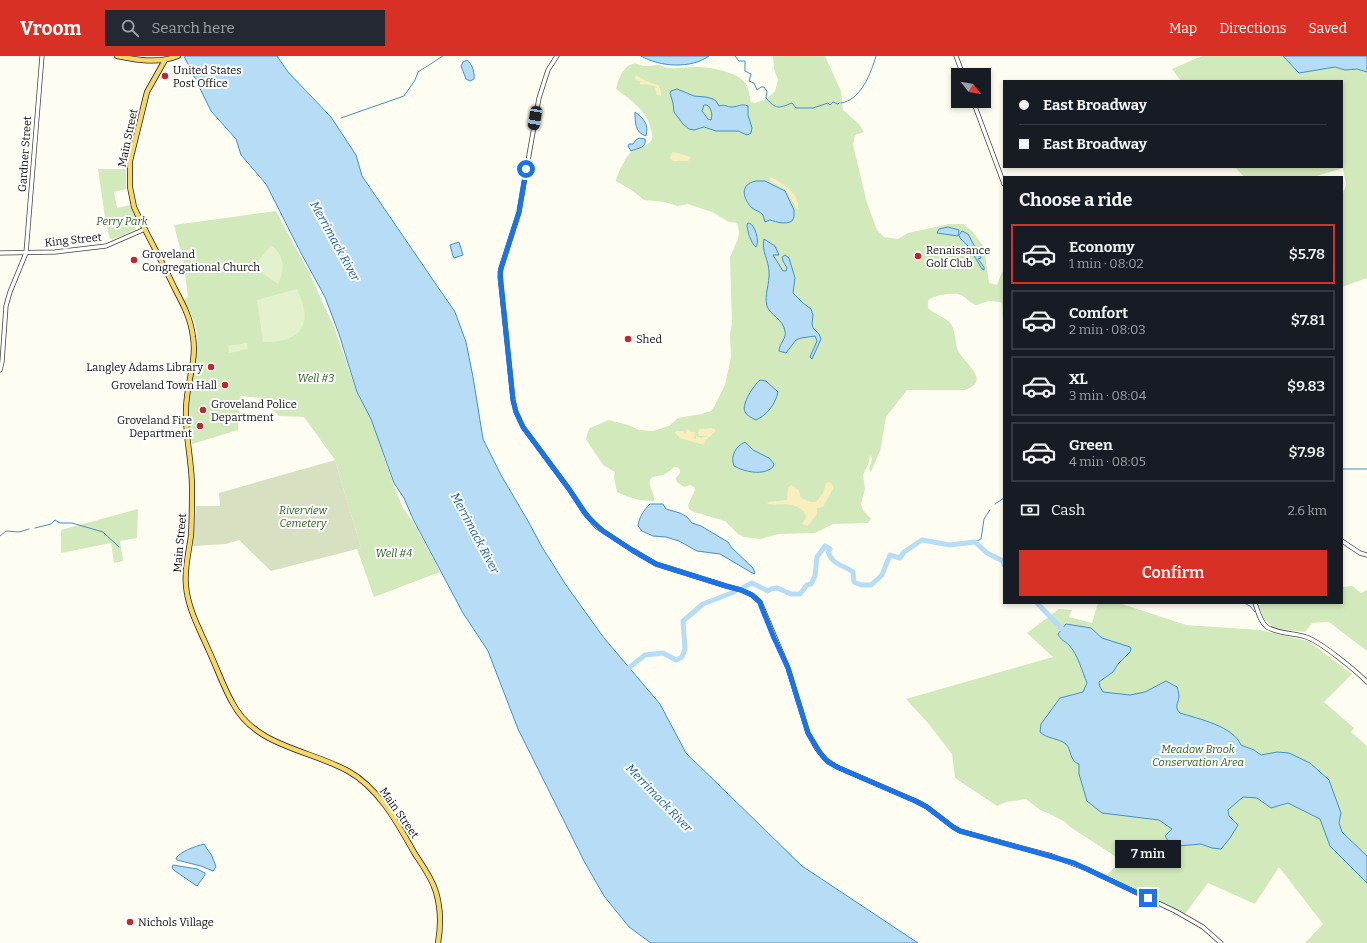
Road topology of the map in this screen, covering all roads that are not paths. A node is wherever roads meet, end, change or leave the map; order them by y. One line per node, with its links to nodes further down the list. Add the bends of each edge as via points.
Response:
1 (42, 56): 12 (street, Gardner Street)
2 (117, 56): 6 (main road, via 154,61)
3 (556, 56): 19 (street, via 548,70 539,98 520,207 500,277 516,412 523,427 584,512 603,531 650,561 741,590 760,602 788,668 808,733 817,750 828,762 931,809 960,831 1063,860 1103,876 1192,921)
4 (956, 56): 7 (street)
5 (176, 57): 6 (main road)
6 (164, 58): 10 (main road, Main Street, via 146,94 130,161 131,196)
7 (960, 68)
8 (976, 108): 9 (street)
9 (1003, 181)
10 (145, 229): 12 (street, King Street, via 106,246); 18 (main road, Main Street, via 186,311 194,343 186,397 186,429 192,471 191,527 186,580 191,609 230,700 242,718 258,733 281,745 349,771 367,784 379,799 408,841 435,890 441,918)
11 (0, 253): 12 (street, King Street)
12 (26, 253): 13 (street, Gardner Street, via 11,287 6,306)
13 (0, 370)
14 (1343, 542): 15 (street)
15 (1367, 555)
16 (1255, 604): 17 (street, via 1261,620 1267,627 1314,640)
17 (1367, 682)
18 (438, 943)
19 (1221, 943)

